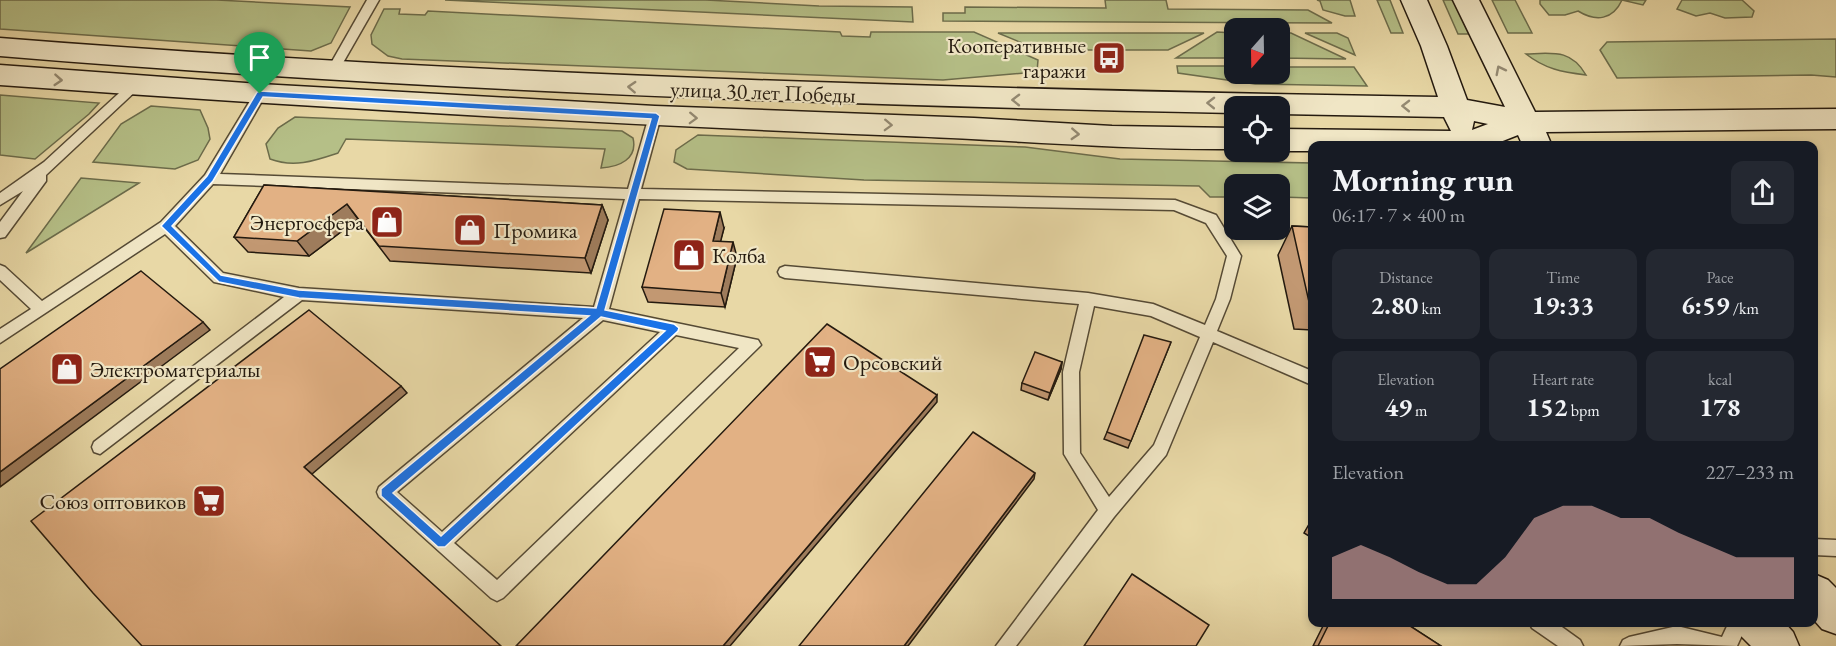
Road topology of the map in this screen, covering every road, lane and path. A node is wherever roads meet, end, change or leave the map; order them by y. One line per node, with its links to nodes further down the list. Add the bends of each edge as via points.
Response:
1 (373, 0): 5 (lane)
2 (1414, 0): 9 (main road)
3 (1466, 0): 12 (main road, one-way to 3)
4 (0, 47): 5 (main road, улица 30 лет Победы)
5 (332, 72): 9 (main road, улица 30 лет Победы, one-way to 5, via 958,99)
6 (0, 75): 7 (main road, улица 30 лет Победы, one-way to 7)
7 (135, 86): 8 (main road, улица 30 лет Победы); 18 (lane)
8 (260, 94): 10 (main road, улица 30 лет Победы); 19 (lane)
9 (1454, 106): 12 (main road, улица 30 лет Победы); 16 (main road)
10 (656, 116): 13 (main road, улица 30 лет Победы, one-way to 13); 20 (lane)
11 (1836, 119): 12 (main road, улица 30 лет Победы)
12 (1532, 134): 17 (main road, улица 30 лет Победы)
13 (1224, 139)
14 (1290, 140): 15 (main road, улица 30 лет Победы)
15 (1327, 141)
16 (1468, 141)
17 (1488, 141)
18 (49, 166): 21 (lane); 23 (lane)
19 (210, 178): 20 (lane); 22 (lane)
20 (633, 194): 29 (lane); 31 (lane, via 1174,206 1211,219 1234,256 1223,299)
21 (0, 201)
22 (166, 226): 26 (lane, via 219,278); 28 (lane)
23 (0, 233)
24 (0, 271): 28 (lane)
25 (785, 272): 27 (lane)
26 (299, 294): 29 (lane); 34 (lane)
27 (1088, 299): 31 (lane, via 1154,310); 35 (lane, via 1071,372 1072,454)
28 (41, 309): 32 (lane)
29 (600, 313): 30 (lane); 36 (lane, via 385,492)
30 (674, 328): 36 (lane); 36 (lane, via 753,345 497,592)
31 (1208, 332): 33 (lane); 35 (lane, via 1160,450)
32 (0, 337)
33 (1308, 376)
34 (100, 447)
35 (1108, 511): 44 (lane)
36 (441, 543)
37 (1818, 548): 38 (lane)
38 (1836, 548)
39 (1818, 597): 40 (main road)
40 (1836, 615)
41 (1546, 627): 45 (lane)
42 (1736, 627): 47 (lane)
43 (1760, 627): 48 (main road)
44 (1005, 646)
45 (1574, 646)
46 (1629, 646): 47 (lane, via 1677,635)
47 (1725, 646)
48 (1779, 646)

